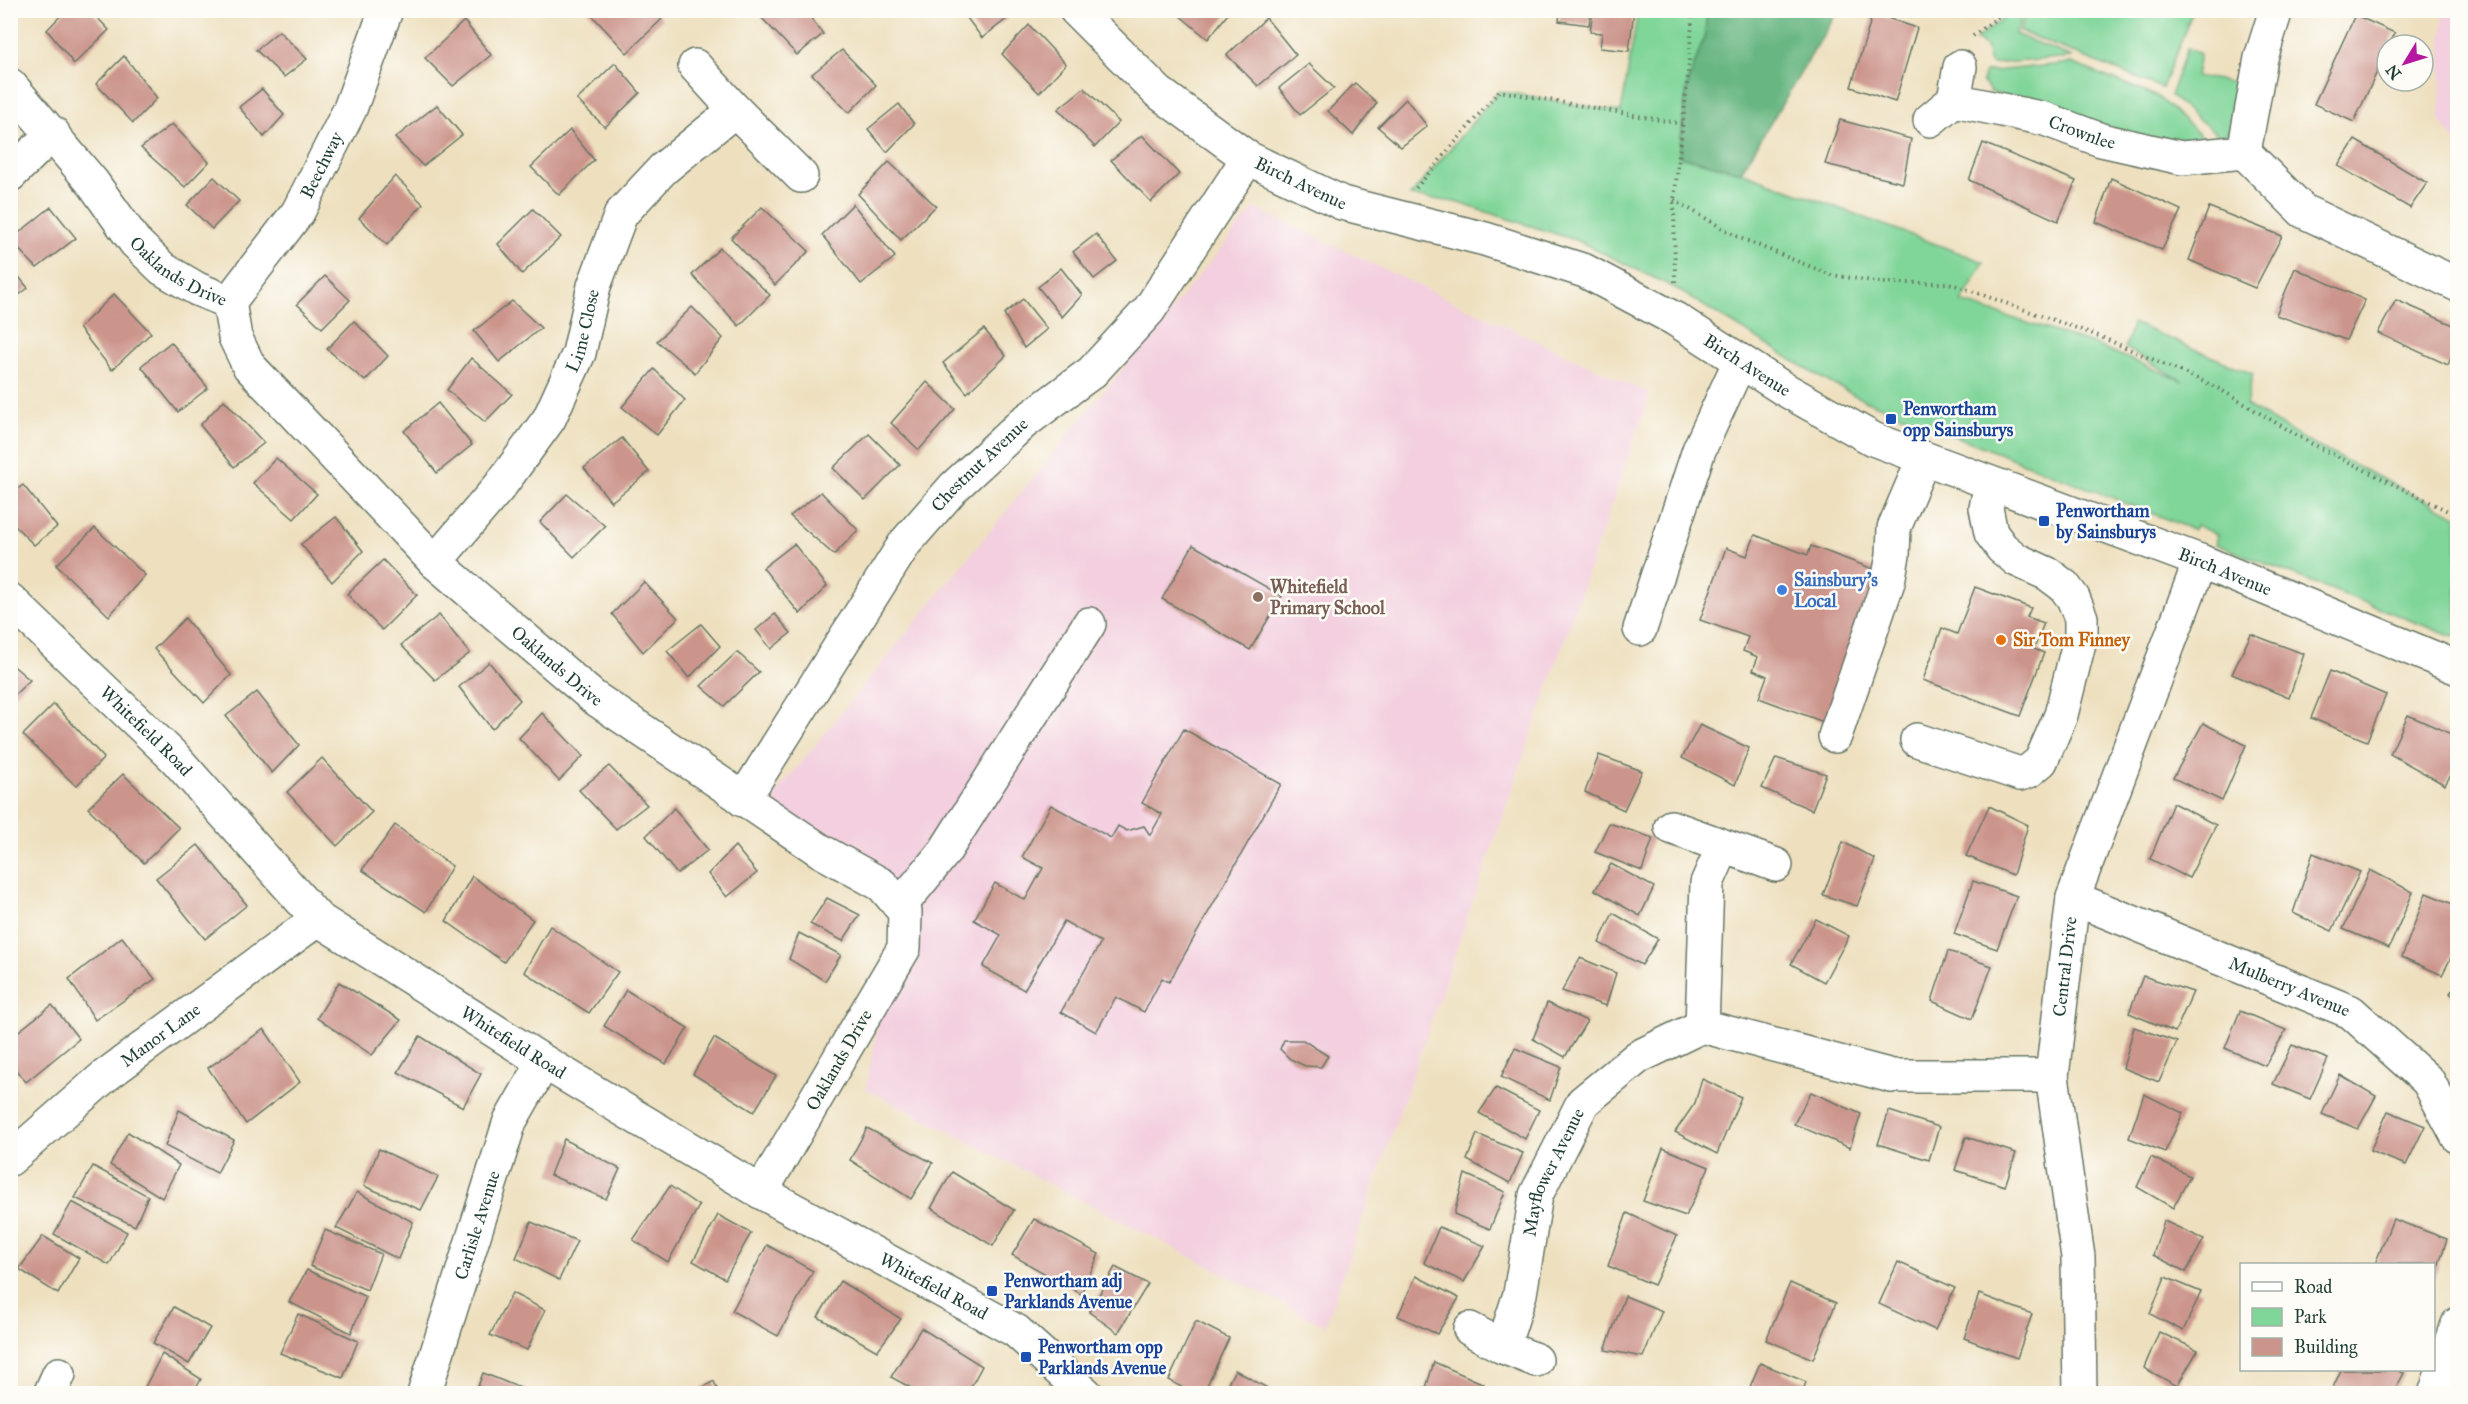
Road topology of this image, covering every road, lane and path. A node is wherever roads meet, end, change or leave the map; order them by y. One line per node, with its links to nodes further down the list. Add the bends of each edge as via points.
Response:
1 (386, 10): 21 (street, Beechway, via 350,108 298,212)
2 (1076, 10): 15 (street, Birch Avenue, via 1158,92)
3 (1693, 10): 12 (path)
4 (2007, 10): 7 (path, via 1970,38)
5 (2277, 10): 14 (street, via 2261,58)
6 (695, 66): 10 (street)
7 (1960, 67): 9 (street)
8 (10, 85): 13 (street, Oaklands Drive)
9 (1954, 100): 11 (street); 14 (street, Crownlee, via 2045,119 2101,140 2182,158)
10 (735, 110): 17 (street); 28 (street, Lime Close, via 663,169 621,214 594,286 579,353 549,419 500,486)
11 (1930, 120)
12 (1683, 124): 18 (path); 19 (path, via 1499,91)
13 (53, 133): 16 (street); 21 (street, Oaklands Drive, via 135,242 163,269)
14 (2244, 152): 20 (street, via 2303,211)
15 (1248, 158): 19 (street, Birch Avenue, via 1342,203); 35 (street, Chestnut Avenue, via 1149,310 1092,372 1023,423 954,487 905,543)
16 (10, 175)
17 (801, 176)
18 (1674, 200): 22 (path); 26 (path, via 1740,238 1831,275 1886,283 1949,283 2099,336 2216,387 2310,443)
19 (1393, 216): 22 (street, Birch Avenue, via 1485,239 1585,272)
20 (2457, 285)
21 (229, 302): 28 (street, Oaklands Drive, via 235,337 249,366)
22 (1675, 319): 23 (street, Birch Avenue)
23 (1740, 361): 24 (street, Birch Avenue, via 1873,439); 31 (street, via 1699,450)
24 (1923, 460): 25 (street, Birch Avenue); 33 (street, via 1894,528 1888,582)
25 (1991, 484): 27 (street, Birch Avenue); 34 (street, via 1986,508 1992,533 2002,548 2064,586 2081,618 2081,634 2061,715 2042,761 2020,774)
26 (2457, 516)
27 (2200, 561): 32 (street, Birch Avenue); 39 (street, Central Drive)
28 (435, 562): 35 (street, Oaklands Drive, via 593,697)
29 (10, 600): 41 (street, Whitefield Road, via 174,758)
30 (1089, 624): 40 (street, via 945,850)
31 (1640, 629)
32 (2457, 668)
33 (1835, 736)
34 (1917, 740)
35 (743, 800): 40 (street, Oaklands Drive, via 820,851 882,885)
36 (1671, 827): 37 (street)
37 (1723, 847): 38 (street); 42 (street, via 1707,883)
38 (1776, 865)
39 (2073, 898): 44 (street, Central Drive); 45 (street, Mulberry Avenue, via 2351,1012 2428,1081)
40 (900, 906): 47 (street, Oaklands Drive, via 905,912 904,948)
41 (318, 919): 43 (street, Whitefield Road); 46 (street, Manor Lane, via 105,1076)
42 (1702, 1026): 44 (street, via 1892,1076); 50 (street, Mayflower Avenue, via 1638,1057 1583,1102 1536,1195 1520,1294)
43 (544, 1062): 47 (street, Whitefield Road); 52 (street, Carlisle Avenue, via 510,1121)
44 (2052, 1076): 54 (street, Central Drive, via 2078,1257)
45 (2457, 1137)
46 (10, 1159)
47 (761, 1192): 53 (street, Whitefield Road, via 1016,1331)
48 (2457, 1324): 55 (street)
49 (1470, 1329): 50 (street)
50 (1503, 1347): 51 (street)
51 (1536, 1359)
52 (424, 1394)
53 (1086, 1394)
54 (2080, 1394)
55 (2435, 1394)

